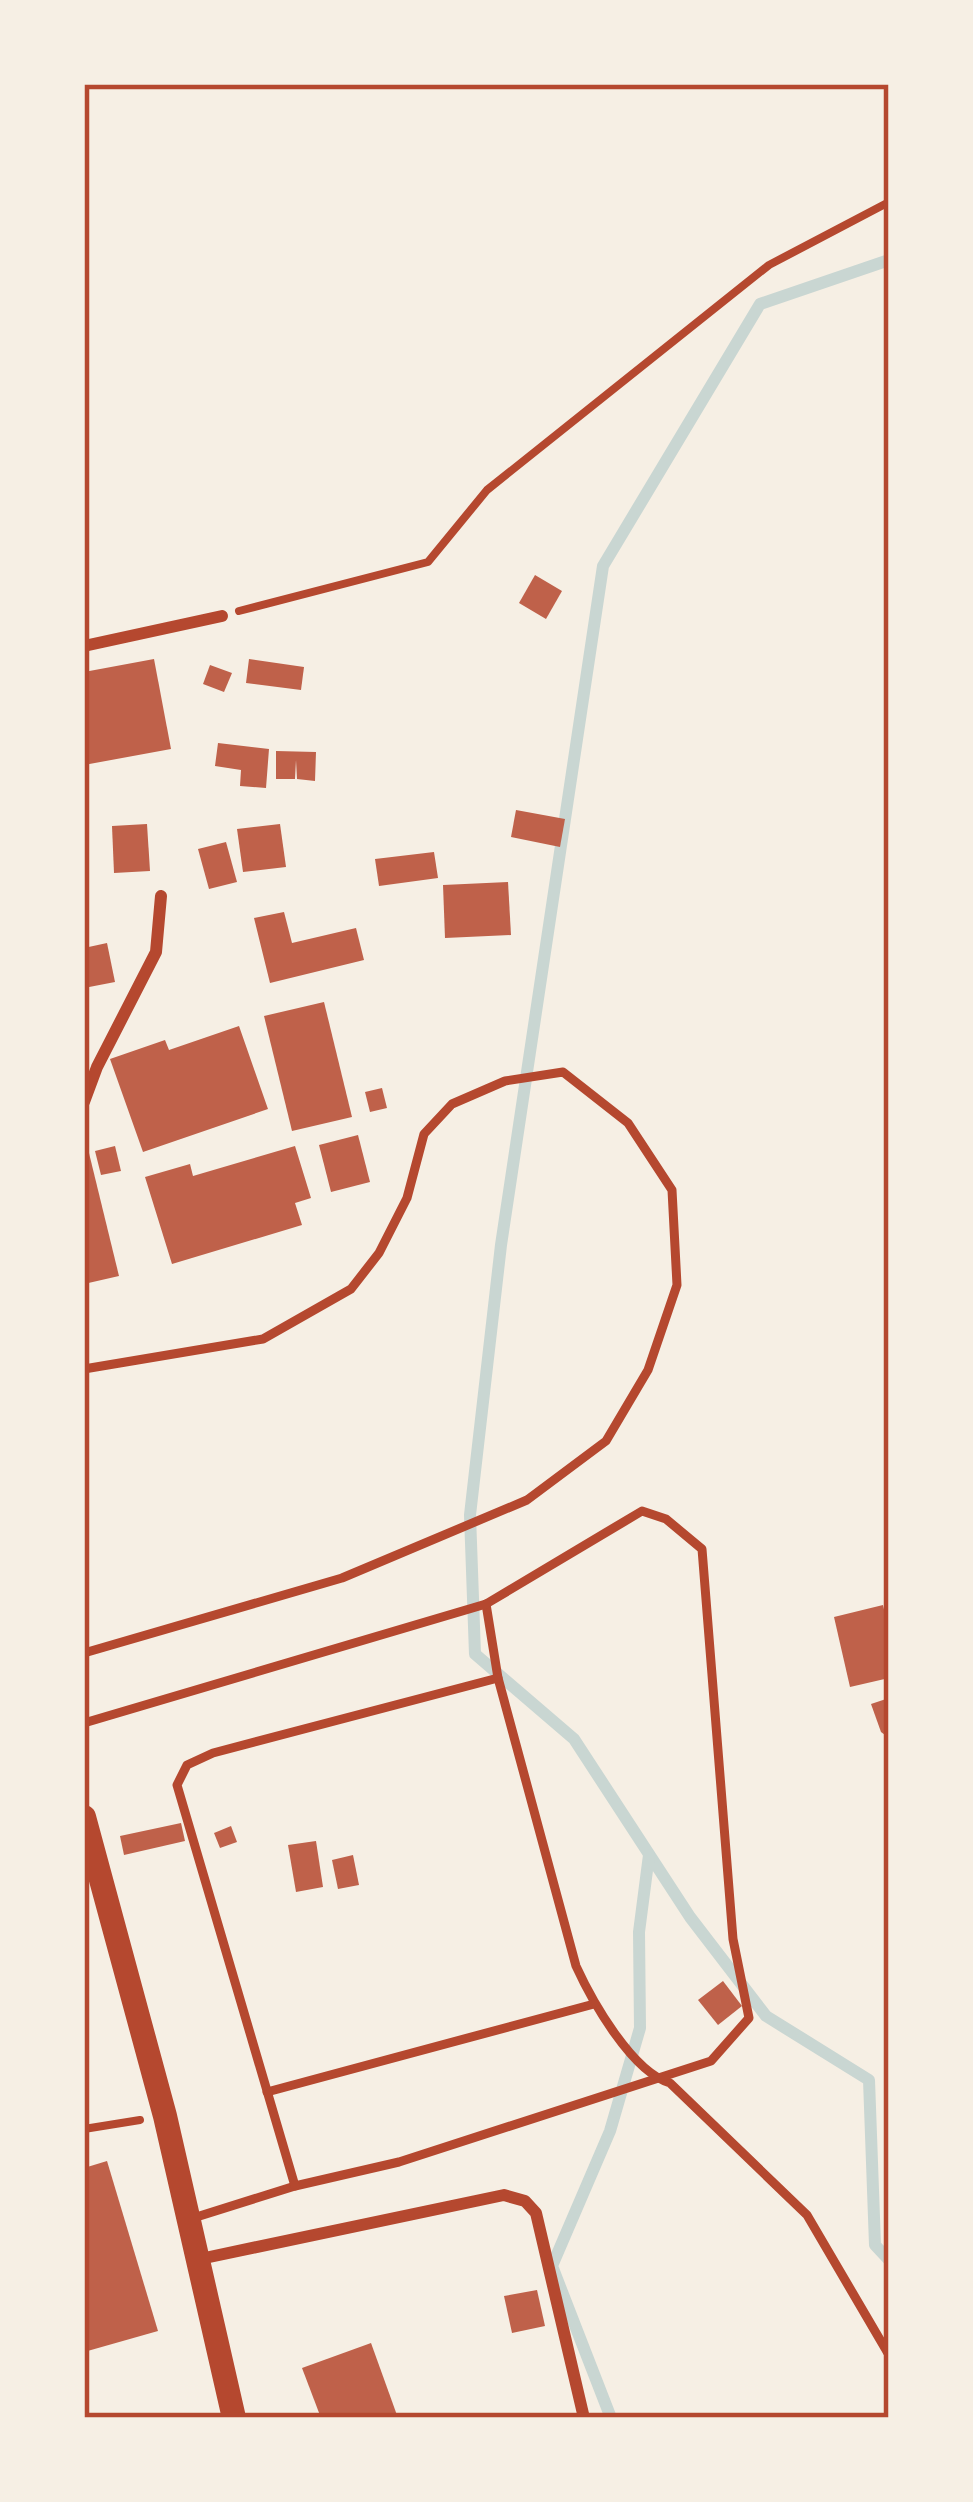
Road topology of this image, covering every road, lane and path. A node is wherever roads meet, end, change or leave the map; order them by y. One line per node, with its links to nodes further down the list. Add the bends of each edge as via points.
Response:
1 (889, 202): 2 (path, via 770,266 487,490 428,562)
2 (222, 616): 3 (street)
3 (84, 646)
4 (160, 896): 5 (street, via 156,952)
5 (84, 1102)
6 (84, 1370): 8 (lane, via 263,1339 350,1289 407,1198 424,1134 452,1104 505,1081 563,1072 628,1123 672,1190 676,1285 648,1370 606,1441 527,1500 342,1578)
7 (486, 1604): 9 (lane); 10 (lane); 13 (lane, via 642,1511 666,1519 702,1549 733,1940 749,2018 711,2061)
8 (84, 1654)
9 (498, 1678): 12 (lane, via 576,1966); 14 (lane, via 187,1765 177,1785)
10 (84, 1723)
11 (84, 1817): 15 (main road)
12 (594, 2005): 13 (lane); 14 (lane)
13 (654, 2078): 17 (lane, via 399,2162); 20 (lane, via 670,2083 807,2215)
14 (267, 2092): 17 (lane)
15 (165, 2116): 16 (path); 18 (main road)
16 (84, 2129)
17 (295, 2186): 18 (lane)
18 (190, 2219): 19 (main road)
19 (200, 2259): 21 (main road); 22 (street, via 503,2195 525,2201 536,2212)
20 (889, 2355)
21 (234, 2418)
22 (584, 2418)

